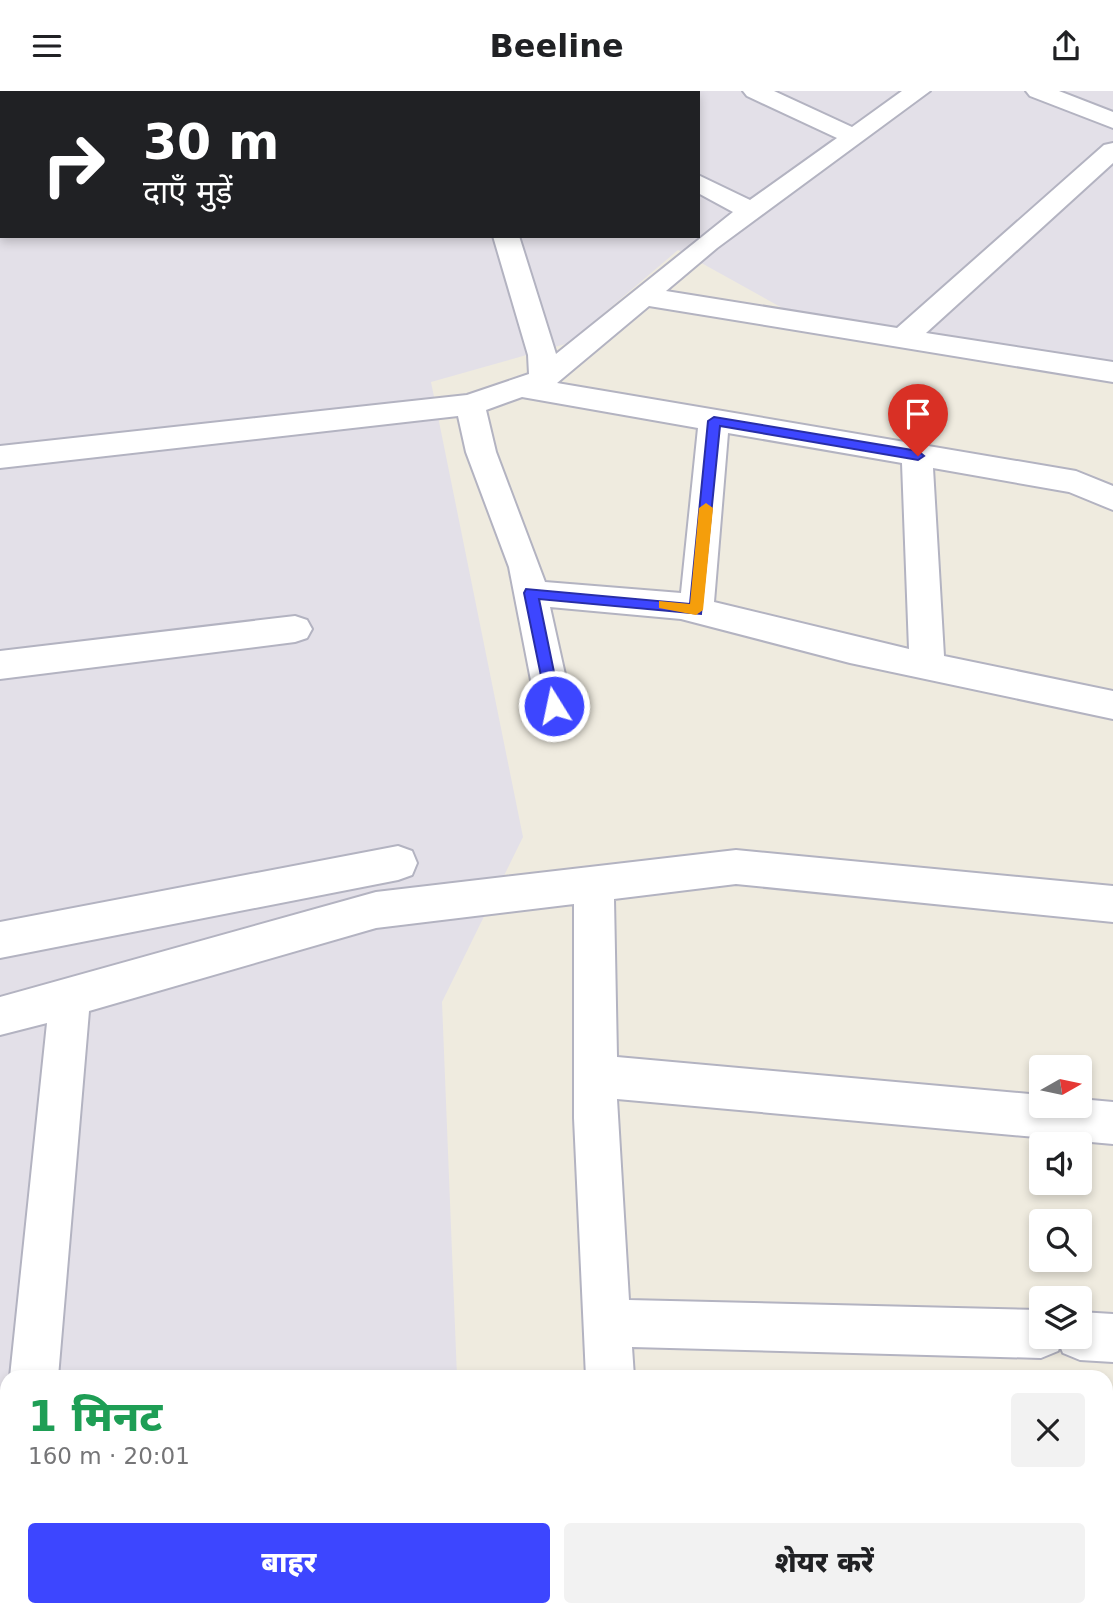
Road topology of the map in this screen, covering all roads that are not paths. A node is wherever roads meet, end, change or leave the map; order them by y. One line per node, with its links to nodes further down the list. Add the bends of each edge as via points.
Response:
1 (755, 91): 5 (street)
2 (918, 91): 5 (street)
3 (1038, 91): 4 (street)
4 (1113, 121)
5 (855, 137): 8 (street)
6 (1113, 150): 11 (street)
7 (700, 184): 8 (street)
8 (751, 211): 10 (street)
9 (507, 238): 13 (street, via 542,355)
10 (644, 296): 11 (street); 13 (street)
11 (904, 338): 12 (street)
12 (1113, 372)
13 (532, 384): 14 (street); 15 (street)
14 (470, 405): 17 (street); 19 (street, via 481,452)
15 (714, 421): 16 (street); 20 (street)
16 (918, 456): 18 (street, via 1076,482); 23 (street)
17 (0, 457)
18 (1113, 499)
19 (531, 593): 20 (street); 25 (street)
20 (696, 610): 23 (street)
21 (295, 629): 22 (street)
22 (0, 664)
23 (927, 667): 24 (street)
24 (1113, 705)
25 (554, 706)
26 (398, 863): 29 (street)
27 (594, 884): 28 (street, via 736,867); 30 (street, via 376,910); 32 (street)
28 (1113, 904)
29 (0, 940)
30 (70, 997): 31 (street); 38 (street)
31 (0, 1016)
32 (596, 1076): 33 (street); 34 (street)
33 (1113, 1123)
34 (607, 1322): 35 (street); 39 (street)
35 (1029, 1334)
36 (1092, 1337): 37 (street)
37 (1113, 1338)
38 (35, 1370)
39 (610, 1370)

